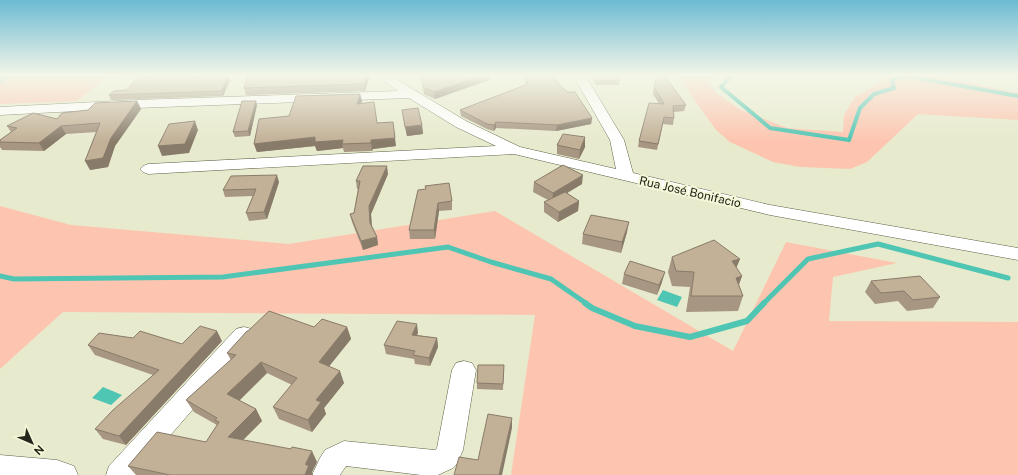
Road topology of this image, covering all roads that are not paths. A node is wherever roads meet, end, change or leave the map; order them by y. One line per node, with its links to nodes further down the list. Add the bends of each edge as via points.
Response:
1 (324, 97): 4 (street)
2 (416, 97): 5 (street, Rua José Bonifacio, via 461,124)
3 (592, 97): 7 (street, via 617,140)
4 (0, 111)
5 (515, 150): 6 (street); 7 (street, Rua José Bonifacio)
6 (148, 169)
7 (626, 177): 8 (street, Rua José Bonifacio, via 770,210)
8 (1018, 254)
9 (247, 331): 14 (street)
10 (464, 370): 11 (street, via 450,450 443,460 434,464 344,453)
11 (331, 466)
12 (0, 468): 13 (street)
13 (64, 475)
14 (119, 475)

